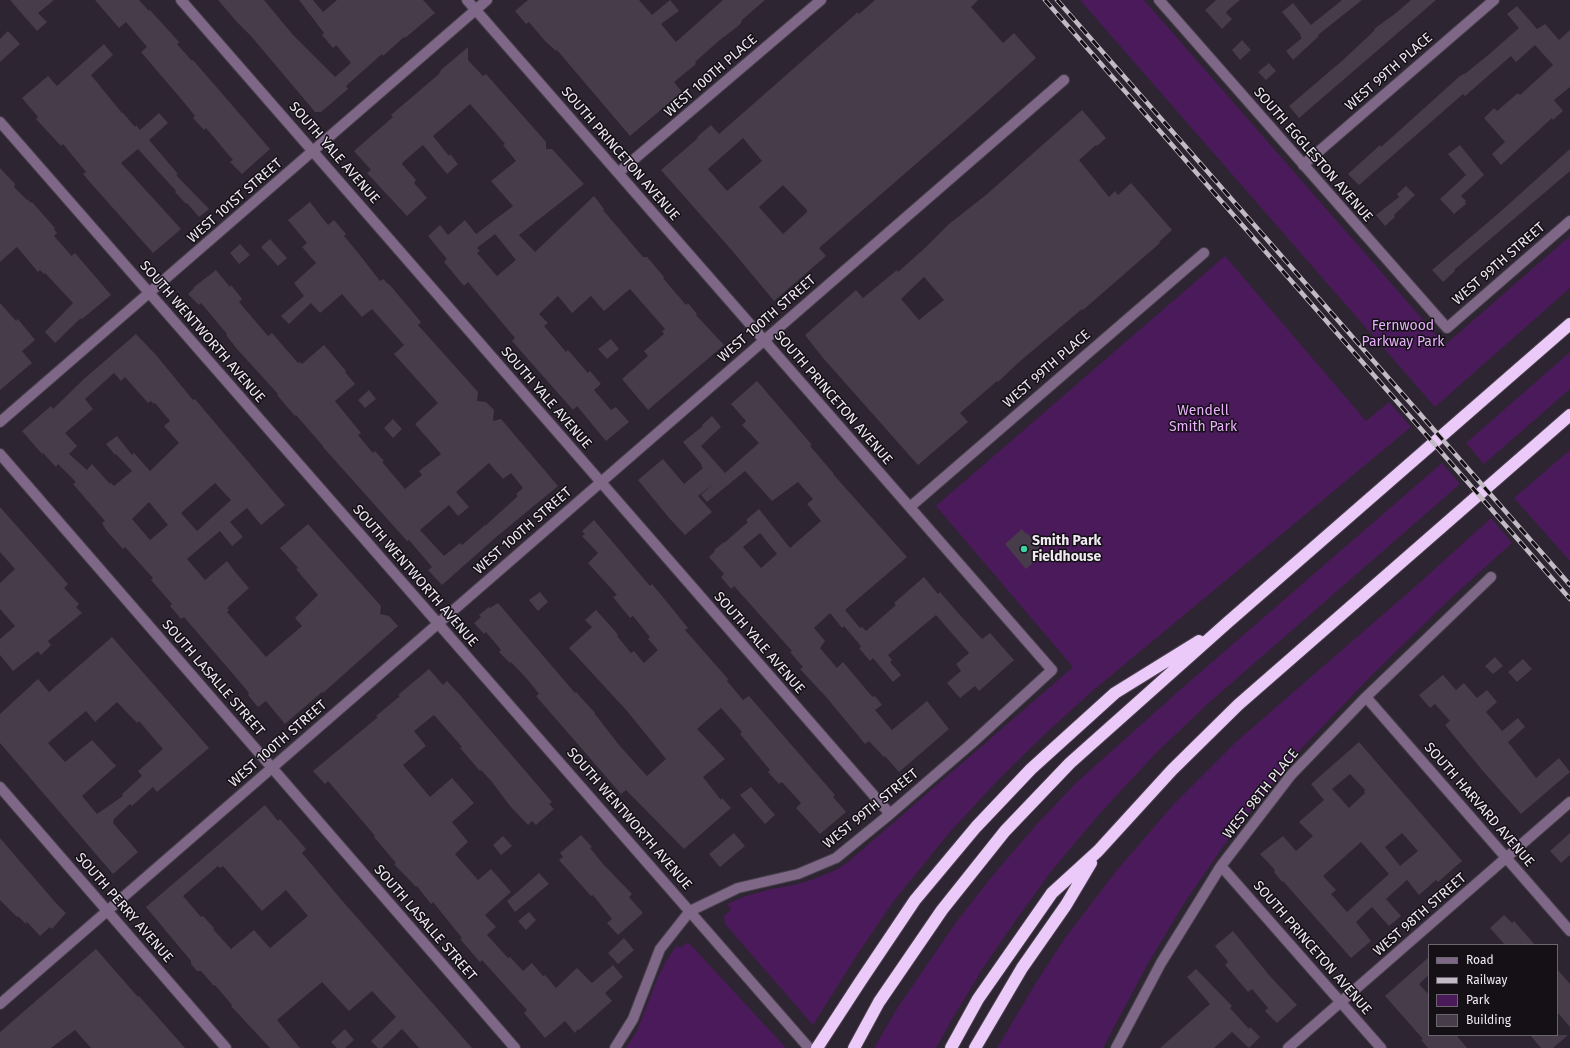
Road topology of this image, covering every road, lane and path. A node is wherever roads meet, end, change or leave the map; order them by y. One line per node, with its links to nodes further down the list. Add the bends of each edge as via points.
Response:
1 (181, 0): 10 (street, SOUTH YALE AVENUE)
2 (467, 0): 7 (street, SOUTH PRINCETON AVENUE)
3 (487, 0): 7 (street, WEST 101ST STREET)
4 (821, 0): 12 (street, WEST 100TH PLACE)
5 (1159, 0): 11 (street, SOUTH EGGLESTON AVENUE)
6 (1494, 0): 11 (street, WEST 99TH PLACE)
7 (476, 10): 10 (street, WEST 101ST STREET); 12 (street, SOUTH PRINCETON AVENUE)
8 (1064, 80): 18 (street, WEST 100TH STREET)
9 (0, 122): 15 (street, SOUTH WENTWORTH AVENUE)
10 (313, 151): 15 (street, WEST 101ST STREET); 22 (street, SOUTH YALE AVENUE)
11 (1304, 165): 17 (street, SOUTH EGGLESTON AVENUE)
12 (618, 173): 18 (street, SOUTH PRINCETON AVENUE)
13 (1570, 221): 17 (street, WEST 99TH STREET)
14 (1204, 253): 23 (street, WEST 99TH PLACE)
15 (149, 293): 20 (street, WEST 101ST STREET); 26 (street, SOUTH WENTWORTH AVENUE)
16 (1570, 324): 25 (highway)
17 (1446, 328)
18 (764, 340): 22 (street, WEST 100TH STREET); 23 (street, SOUTH PRINCETON AVENUE)
19 (1570, 415): 33 (highway, via 1238,705 1172,770)
20 (0, 422)
21 (0, 454): 29 (street, SOUTH LASALLE STREET)
22 (600, 482): 26 (street, WEST 100TH STREET); 32 (street, SOUTH YALE AVENUE)
23 (910, 507): 27 (street, SOUTH PRINCETON AVENUE)
24 (1491, 576): 28 (street, WEST 98TH PLACE)
25 (1227, 623): 45 (highway, via 1115,693 1031,769 976,827 916,900); 46 (highway, via 1070,763 1005,831 942,910 879,1002)
26 (437, 624): 29 (street, WEST 100TH STREET); 36 (street, SOUTH WENTWORTH AVENUE)
27 (1052, 670): 32 (street, WEST 99TH STREET)
28 (1366, 697): 34 (street, SOUTH HARVARD AVENUE); 35 (street, WEST 98TH PLACE, via 1291,775)
29 (272, 768): 37 (street, WEST 100TH STREET); 42 (street, SOUTH LASALLE STREET)
30 (0, 787): 37 (street, SOUTH PERRY AVENUE)
31 (1570, 802): 34 (street, WEST 98TH STREET)
32 (890, 814): 36 (street, WEST 99TH STREET, via 836,858 798,874 738,888)
33 (1098, 851): 47 (highway, via 1052,893 978,999); 48 (highway, via 1066,905 1022,968)
34 (1506, 858): 38 (street, SOUTH HARVARD AVENUE); 39 (street, WEST 98TH STREET)
35 (1221, 866): 39 (street, SOUTH PRINCETON AVENUE); 49 (street, WEST 98TH PLACE, via 1160,963)
36 (690, 910): 43 (street, WEST 99TH STREET, via 660,949 634,1019); 44 (street, SOUTH WENTWORTH AVENUE)
37 (107, 911): 40 (street, WEST 100TH STREET); 41 (street, SOUTH PERRY AVENUE)
38 (1570, 931)
39 (1341, 1002): 50 (street, WEST 98TH STREET); 51 (street, SOUTH PRINCETON AVENUE)
40 (0, 1004)
41 (226, 1048)
42 (515, 1048)
43 (615, 1048)
44 (809, 1048)
45 (817, 1048)
46 (854, 1048)
47 (951, 1048)
48 (975, 1048)
49 (1116, 1048)
50 (1288, 1048)
51 (1381, 1048)

